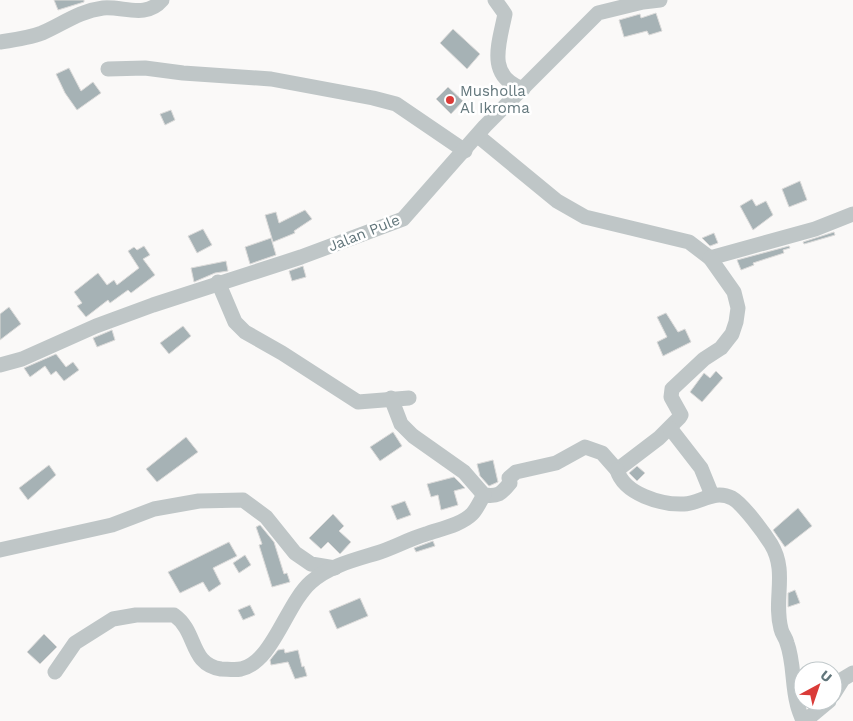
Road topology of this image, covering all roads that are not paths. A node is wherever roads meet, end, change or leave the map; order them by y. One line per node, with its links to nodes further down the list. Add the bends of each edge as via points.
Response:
1 (162, 0): 5 (street, via 146,10 105,8 81,12 40,34)
2 (495, 0): 7 (street, via 505,14 498,68 502,77)
3 (660, 0): 4 (street, Jalan Pule)
4 (601, 4): 7 (street, Jalan Pule)
5 (0, 42)
6 (108, 69): 9 (street, via 145,68 270,79 373,98 396,104)
7 (522, 89): 8 (street, Jalan Pule)
8 (478, 136): 9 (street, Jalan Pule); 11 (street, via 557,201 585,217 689,242)
9 (465, 151): 12 (street, Jalan Pule, via 403,219 309,254)
10 (853, 214): 11 (street, via 815,229)
11 (710, 258): 16 (street, via 734,292 738,308 736,322 732,334 721,348 687,373 672,389 671,396 681,416)
12 (218, 282): 13 (street, Jalan Pule); 14 (street, via 234,322 245,332 358,402)
13 (0, 365)
14 (391, 398): 15 (street); 18 (street, via 402,424 464,472)
15 (409, 398)
16 (670, 428): 17 (street); 19 (street, via 701,468)
17 (617, 470): 18 (street, via 602,453 585,447 556,463 516,472 509,478 510,484 503,492 497,496); 19 (street, via 630,488 658,500 685,504)
18 (484, 495): 21 (street, via 470,516)
19 (712, 495): 26 (street, via 732,498 775,551 782,578 777,602 781,630 787,643 797,705)
20 (0, 550): 21 (street, via 112,525 154,509 199,501 243,500 266,517 295,553 311,564)
21 (335, 568): 22 (street, via 311,582 294,602 264,654 256,662 240,669 210,667 200,660 189,630 174,615 136,615 113,619 75,643)
22 (55, 672)
23 (853, 673): 24 (street)
24 (843, 680)
25 (816, 711): 26 (street)
26 (804, 721)

